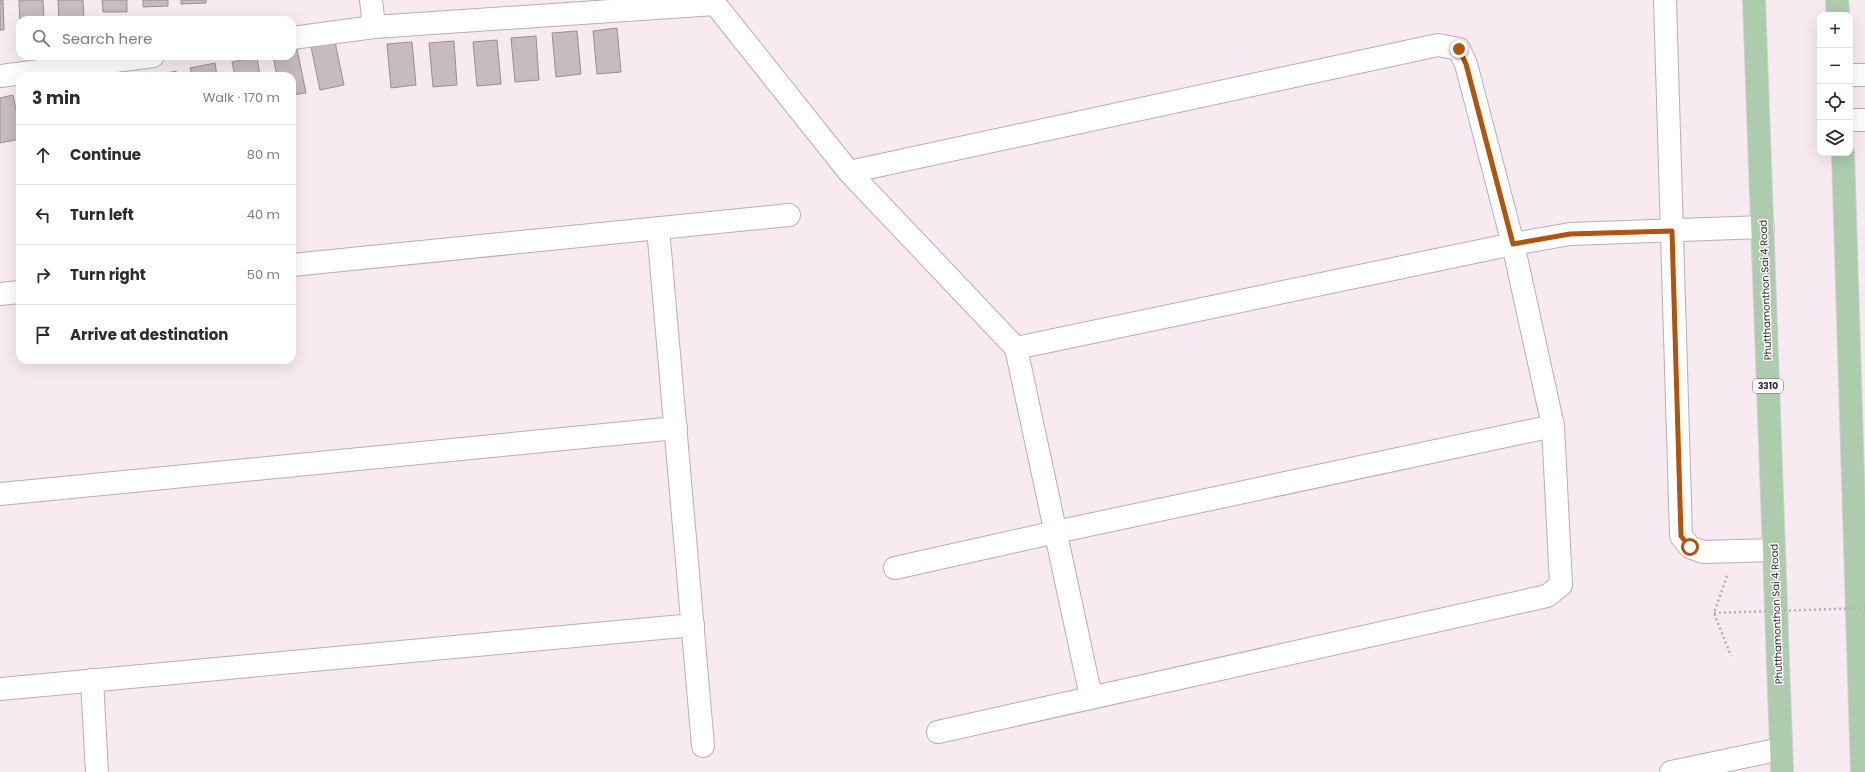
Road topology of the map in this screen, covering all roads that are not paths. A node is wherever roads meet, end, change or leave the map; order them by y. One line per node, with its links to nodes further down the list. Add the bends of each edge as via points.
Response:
1 (372, 0): 7 (street)
2 (1665, 0): 22 (street)
3 (1754, 0): 20 (main road, Phutthamonthon Sai 4 Road / 3310)
4 (1837, 0): 6 (main road)
5 (715, 2): 7 (street); 18 (street)
6 (1838, 12)
7 (374, 27): 8 (street)
8 (296, 37)
9 (122, 60): 10 (street)
10 (31, 72)
11 (16, 74): 14 (street)
12 (1853, 75): 13 (street)
13 (1865, 75)
14 (0, 76)
15 (1853, 120): 16 (street)
16 (1865, 120)
17 (1843, 156): 44 (main road)
18 (849, 172): 23 (street, via 1438,45 1459,49 1466,64); 27 (street)
19 (789, 215): 21 (street)
20 (1763, 227): 22 (street); 32 (main road, Phutthamonthon Sai 4 Road / 3310)
21 (658, 228): 24 (street); 29 (street)
22 (1672, 231): 23 (street, via 1570,234); 32 (street, via 1681,536 1690,547 1703,552)
23 (1513, 244): 27 (street); 28 (street)
24 (296, 265)
25 (16, 292): 26 (street)
26 (0, 294)
27 (1016, 348): 31 (street)
28 (1553, 426): 31 (street); 37 (street, via 1561,585 1547,596)
29 (676, 428): 30 (street); 34 (street)
30 (0, 494)
31 (1056, 532): 33 (street); 37 (street)
32 (1774, 550): 40 (main road, Phutthamonthon Sai 4 Road / 3310)
33 (896, 568)
34 (693, 626): 35 (street); 39 (street)
35 (92, 680): 36 (street); 41 (street)
36 (0, 689)
37 (1092, 697): 38 (street)
38 (938, 732)
39 (704, 746)
40 (1781, 748): 42 (street); 43 (main road, Phutthamonthon Sai 4 Road / 3310)
41 (97, 772)
42 (1671, 772)
43 (1782, 772)
44 (1862, 772)

